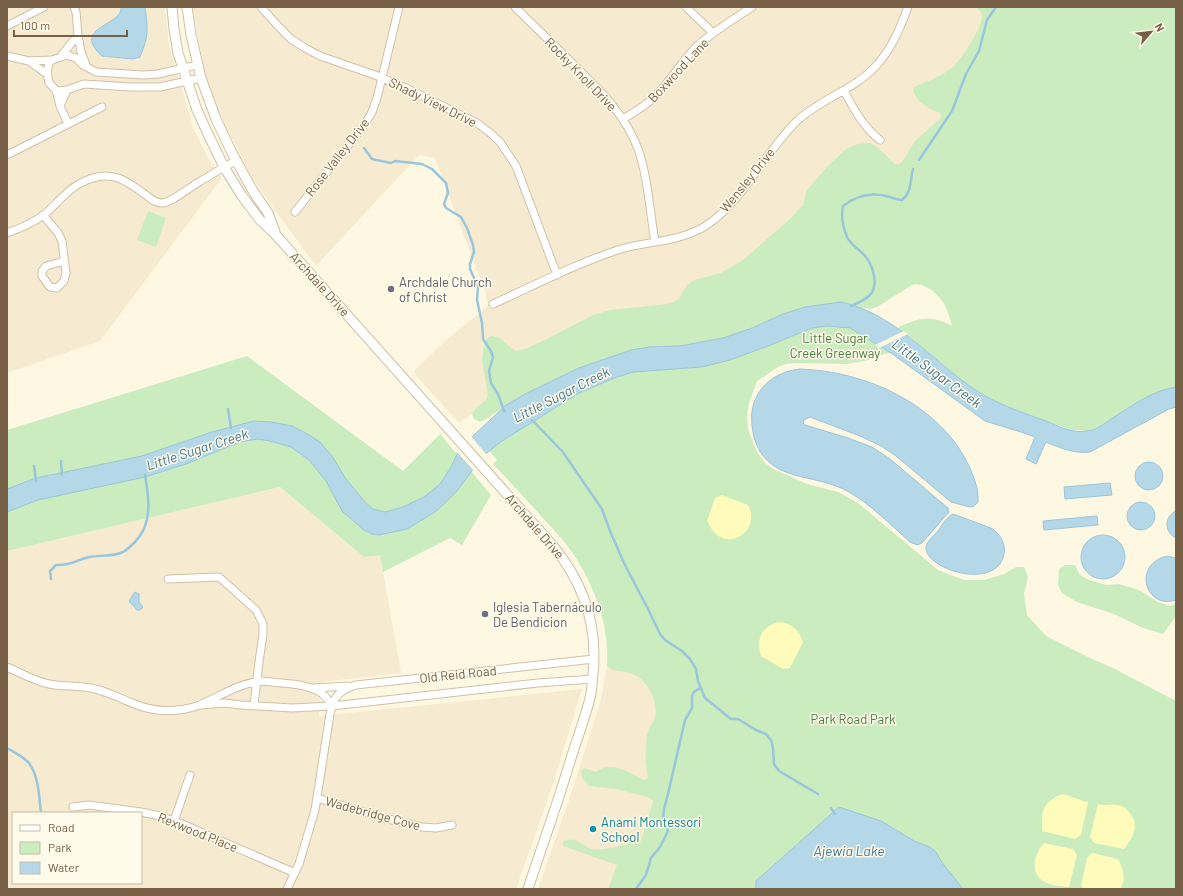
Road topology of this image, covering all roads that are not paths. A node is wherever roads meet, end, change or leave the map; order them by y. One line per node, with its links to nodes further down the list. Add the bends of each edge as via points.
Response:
1 (44, 7): 11 (street)
2 (74, 7): 13 (street)
3 (172, 7): 20 (street, Archdale Drive, via 178,53)
4 (187, 7): 18 (street, Archdale Drive)
5 (261, 7): 24 (street, Shady View Drive, via 291,39 305,48 320,56)
6 (399, 7): 24 (street, Rose Valley Drive)
7 (515, 7): 32 (street, Rocky Knoll Drive, via 606,96)
8 (686, 7): 12 (street)
9 (752, 7): 12 (street, Boxwood Lane)
10 (908, 7): 29 (street, Wensley Drive, via 895,39 885,55 862,79)
11 (7, 26)
12 (713, 33): 32 (street, Boxwood Lane, via 685,59 659,92)
13 (78, 35): 15 (street); 19 (street, via 80,52)
14 (7, 56): 17 (street)
15 (61, 56): 16 (street); 19 (street, via 76,58)
16 (52, 60): 17 (street); 22 (street, via 49,63)
17 (29, 61): 22 (street)
18 (197, 65): 20 (street); 23 (street, Archdale Drive)
19 (87, 68): 21 (street, via 96,72)
20 (183, 69): 21 (street, via 143,76); 25 (street, Archdale Drive)
21 (131, 74): 26 (street)
22 (48, 75): 27 (street, via 49,83)
23 (201, 78): 25 (street); 36 (street, Archdale Drive, via 216,119)
24 (382, 78): 38 (street, Rose Valley Drive, via 372,112 365,124); 44 (street, Shady View Drive, via 477,123 500,142 516,166)
25 (187, 82): 26 (street, via 160,87); 37 (street, Archdale Drive, via 197,110)
26 (130, 87): 28 (street, via 84,84)
27 (56, 90): 28 (street); 30 (street)
28 (67, 90): 30 (street)
29 (844, 91): 34 (street, via 864,124); 42 (street, Wensley Drive, via 798,120 736,198 716,218 690,234)
30 (60, 106): 33 (street)
31 (102, 107): 33 (street)
32 (623, 119): 42 (street, Rocky Knoll Drive, via 638,150 643,168)
33 (68, 124): 35 (street)
34 (880, 140)
35 (7, 155)
36 (236, 161): 37 (street); 41 (street, Archdale Drive, via 268,213)
37 (224, 167): 39 (street, via 168,202 162,203 154,201 128,182 115,176 102,175 71,188); 41 (street, Archdale Drive, via 260,220)
38 (295, 212)
39 (43, 215): 40 (street, via 29,225); 43 (street, via 62,241)
40 (7, 233)
41 (275, 234): 47 (street, Archdale Drive, via 554,547 583,594 591,618)
42 (654, 242): 44 (street, Wensley Drive, via 614,252)
43 (64, 261)
44 (557, 275): 45 (street, Wensley Drive)
45 (493, 304)
46 (168, 579): 50 (street, via 219,577 256,610 263,634)
47 (594, 659): 49 (street, Archdale Drive); 51 (street, Old Reid Road)
48 (7, 667): 53 (street, via 36,681 95,689 132,704 156,710 177,711)
49 (593, 679): 55 (street, Old Reid Road); 63 (street, Archdale Drive, via 591,697)
50 (256, 682): 52 (street); 53 (street); 54 (street)
51 (356, 685): 52 (street); 55 (street, Old Reid Road, via 339,693)
52 (308, 688): 55 (street, via 320,692)
53 (200, 705): 54 (street, via 224,703)
54 (254, 706): 55 (street)
55 (332, 706): 57 (street, Old Reid Road)
56 (190, 775): 59 (street)
57 (317, 798): 60 (street, Wadebridge Cove, via 422,827); 61 (street, Old Reid Road, via 310,831)
58 (73, 807): 59 (street, Rexwood Place, via 89,805 142,812)
59 (174, 821): 61 (street, Rexwood Place)
60 (452, 825)
61 (295, 873): 62 (street, Old Reid Road)
62 (287, 889)
63 (528, 889)

